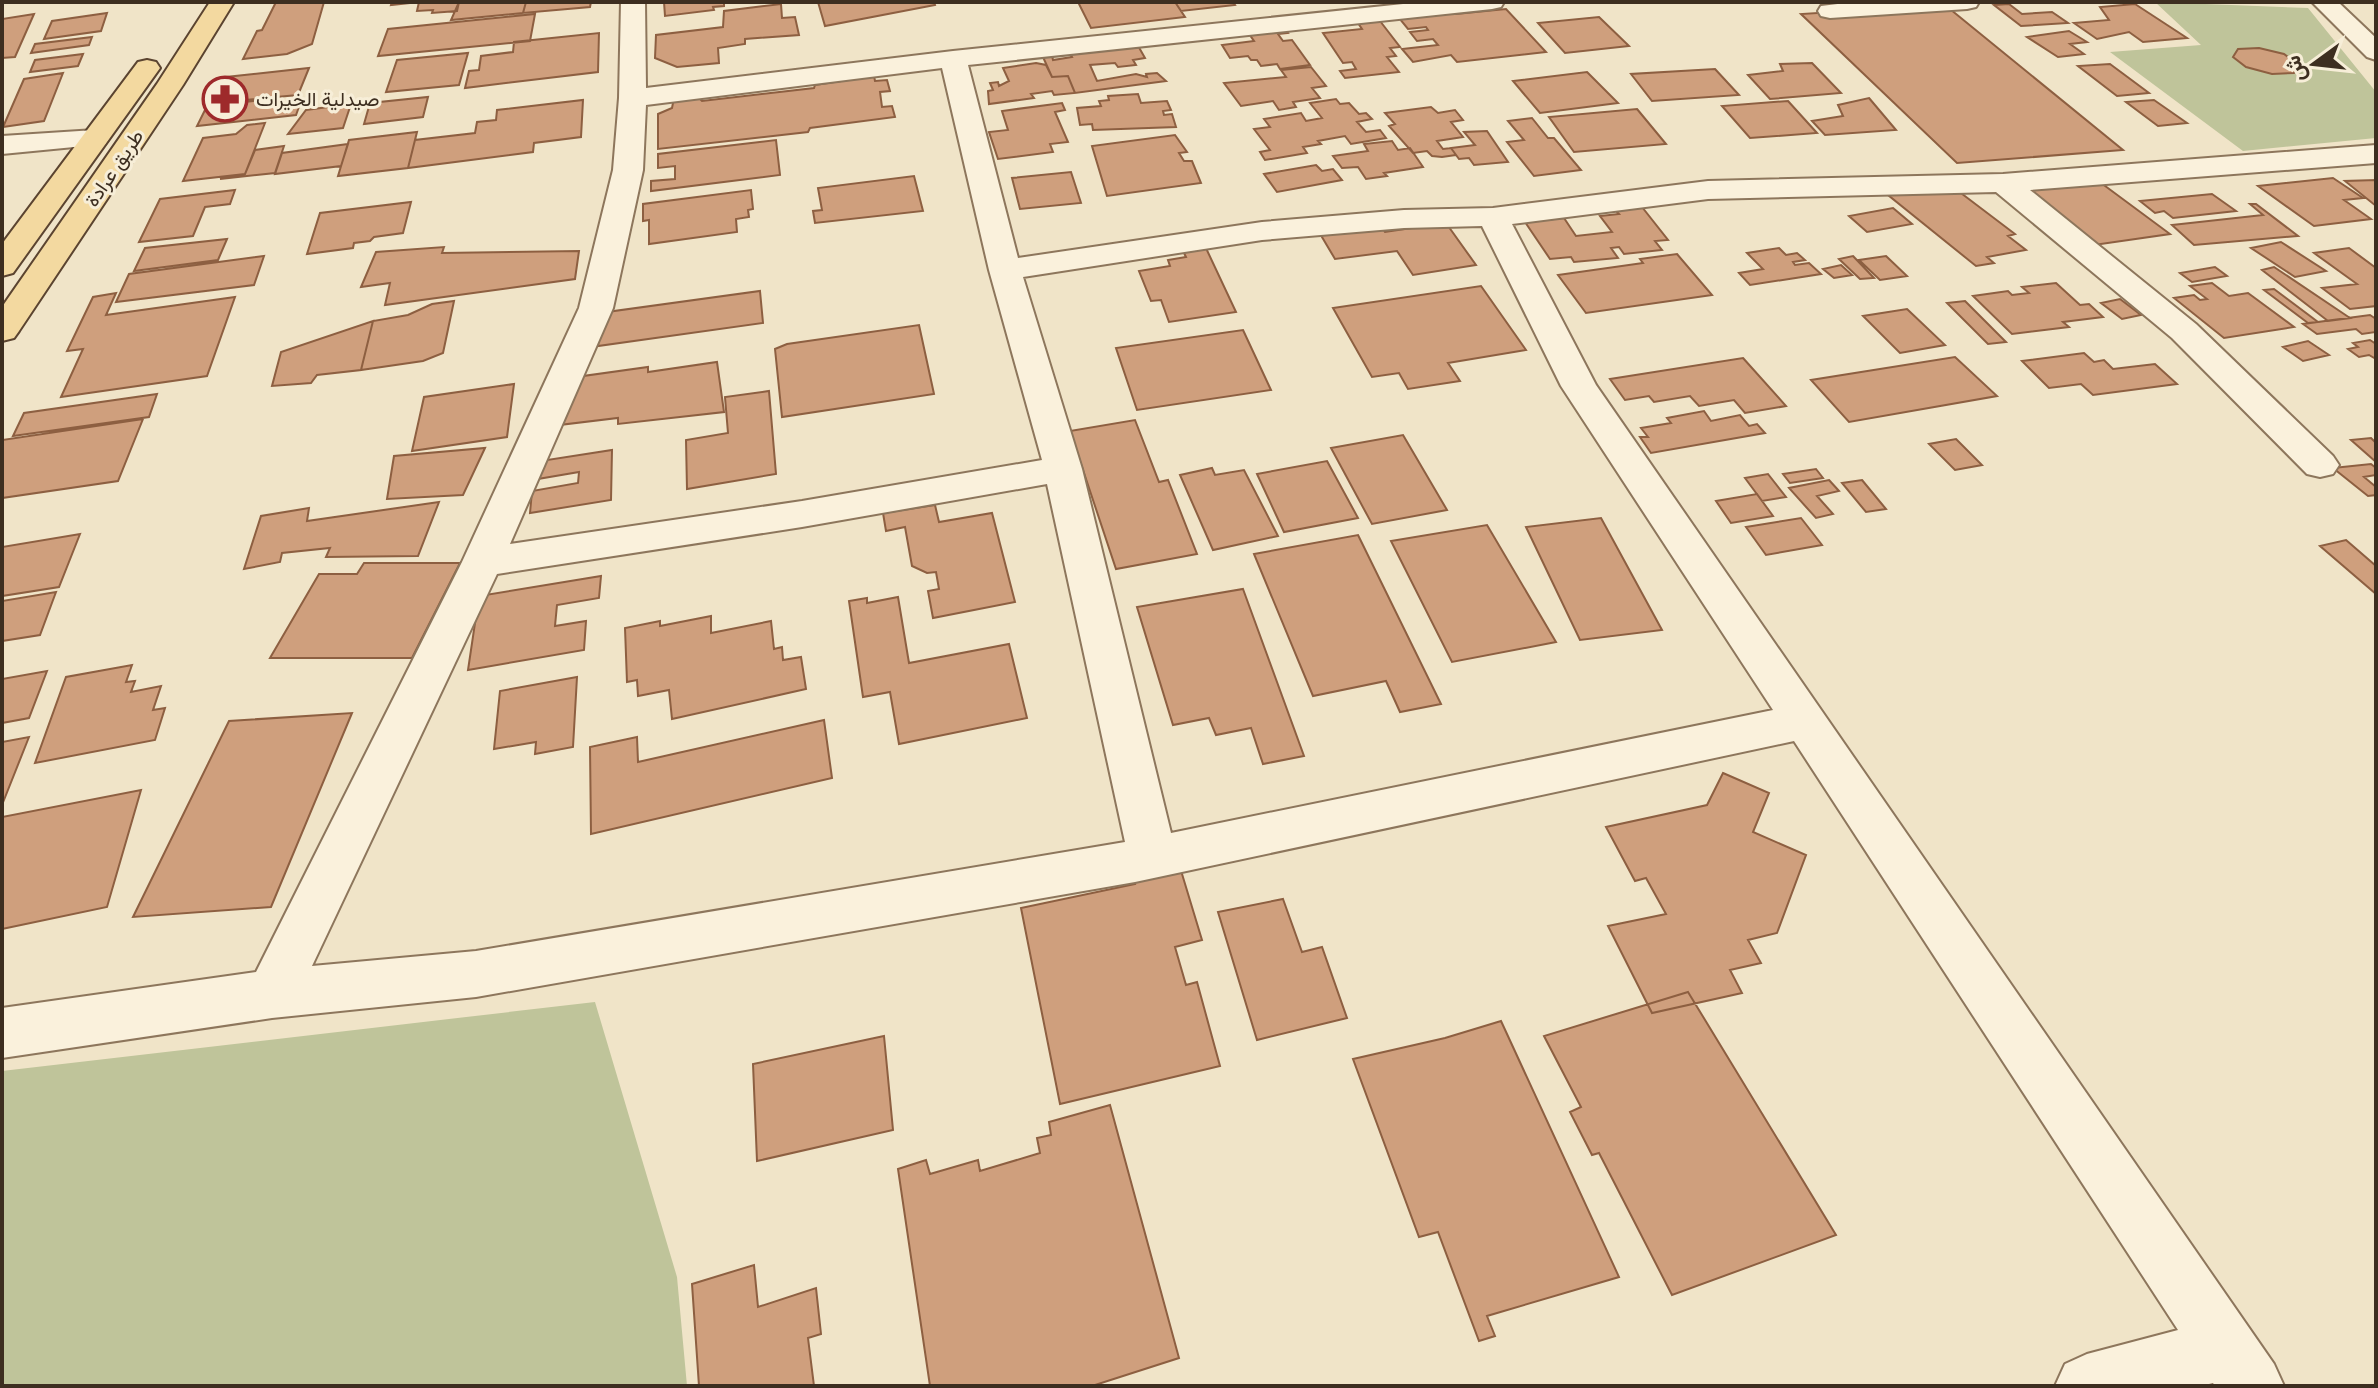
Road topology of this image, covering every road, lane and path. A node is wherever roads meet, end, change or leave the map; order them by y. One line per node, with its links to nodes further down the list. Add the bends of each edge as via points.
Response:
1 (222, 2): 20 (main road, طريق عرادة)
2 (633, 2): 12 (street)
3 (1492, 2): 7 (street)
4 (1967, 2): 8 (street)
5 (2308, 2): 6 (street)
6 (2324, 2): 10 (street)
7 (1399, 6): 11 (street)
8 (1830, 11)
9 (165, 41): 13 (main road, طريق عرادة)
10 (2376, 52)
11 (953, 59): 12 (street); 19 (street)
12 (633, 98): 23 (street, via 628,170 596,308)
13 (95, 138): 14 (street); 18 (main road, طريق عرادة)
14 (2, 145)
15 (2376, 154): 16 (street)
16 (2003, 183): 17 (street, via 1708,190); 21 (street, via 2184,331)
17 (1493, 217): 19 (street, via 1262,231); 24 (street, via 1579,386)
18 (2, 266)
19 (1005, 270): 22 (street)
20 (2, 331)
21 (2320, 465)
22 (1063, 469): 23 (street); 25 (street)
23 (482, 562): 26 (street)
24 (1807, 721): 25 (street); 28 (street)
25 (1153, 857): 26 (street, via 476,974)
26 (272, 994): 27 (street)
27 (2, 1033)
28 (2238, 1367): 29 (street)
29 (2087, 1386)

